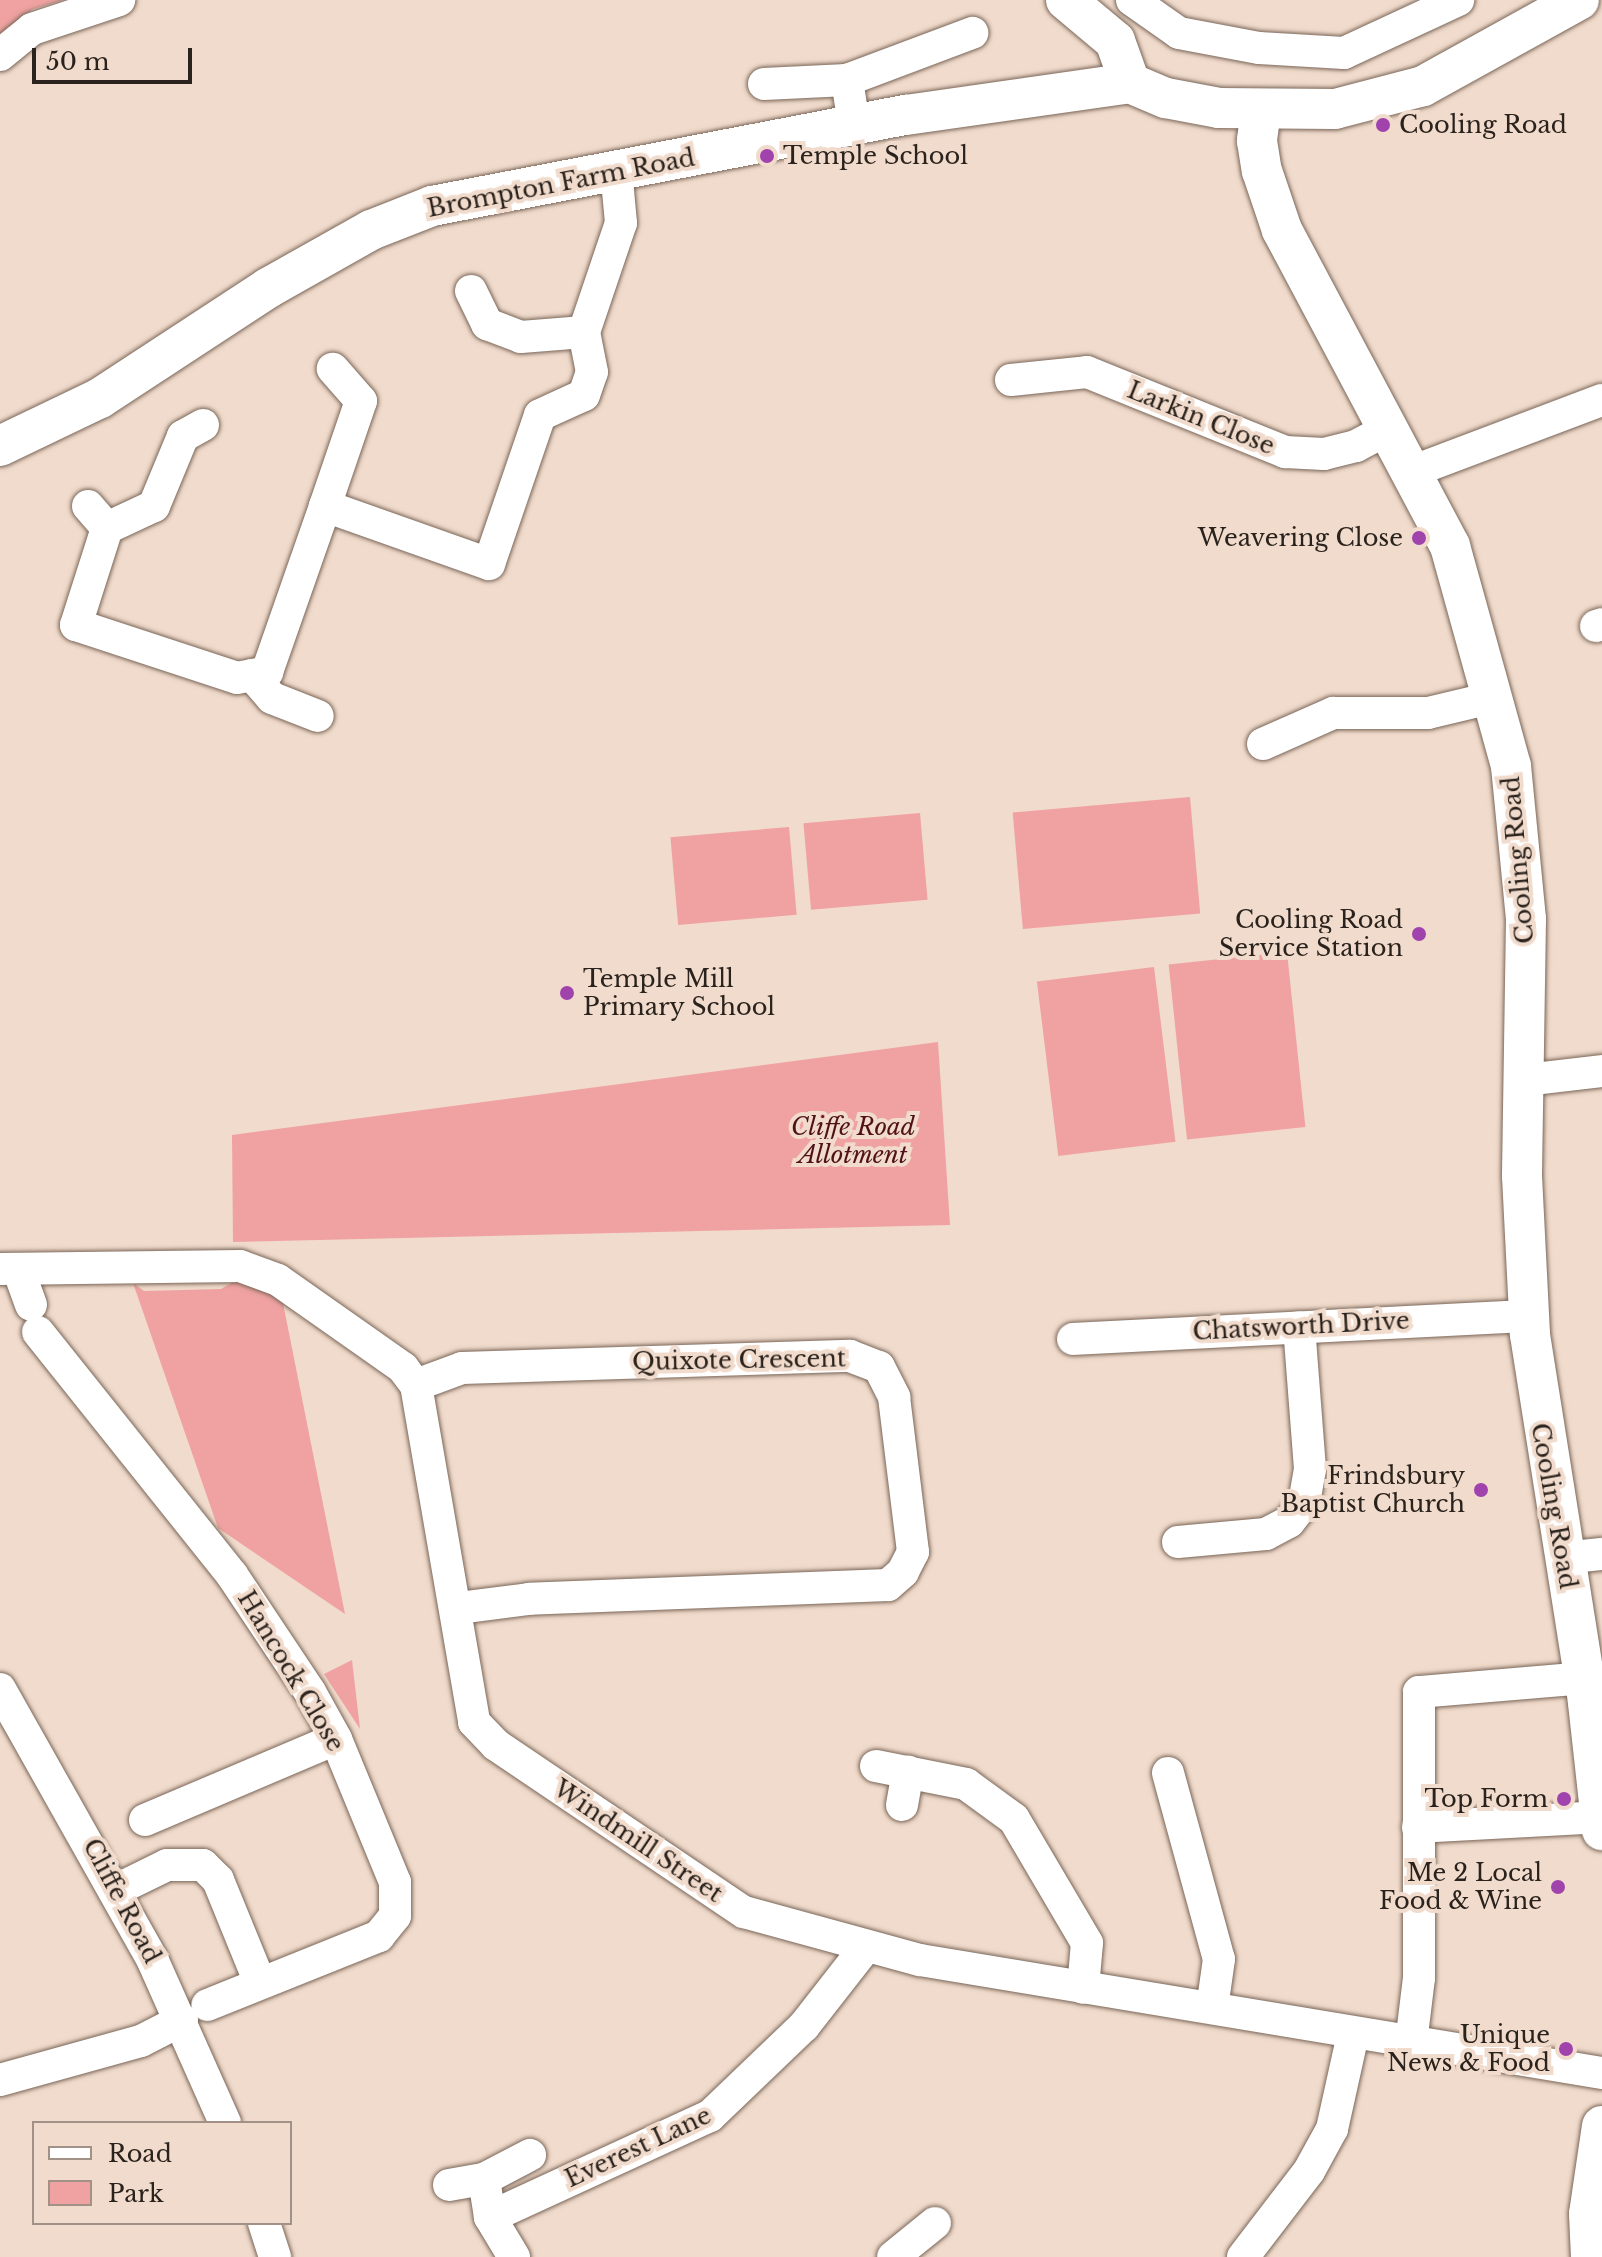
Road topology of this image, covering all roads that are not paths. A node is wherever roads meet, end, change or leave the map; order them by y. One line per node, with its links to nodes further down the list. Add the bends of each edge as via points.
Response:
1 (119, 0): 7 (street, via 32,29)
2 (1066, 0): 9 (main road, via 1115,41)
3 (1132, 0): 4 (street, via 1179,33 1259,48 1344,53)
4 (1458, 0)
5 (1579, 0): 11 (main road, via 1423,86 1335,109)
6 (972, 33): 8 (street)
7 (0, 55)
8 (847, 80): 10 (street); 12 (street)
9 (1130, 83): 11 (main road, via 1166,98); 12 (main road, Brompton Farm Road)
10 (764, 84)
11 (1261, 111): 20 (main road, Cooling Road, via 1257,141 1262,171 1282,230)
12 (854, 125): 13 (main road, Brompton Farm Road)
13 (616, 169): 15 (street, via 621,223); 21 (main road, Brompton Farm Road, via 432,206 371,230 255,296 100,398)
14 (471, 291): 15 (street, via 487,324 521,337)
15 (584, 332): 23 (street, via 592,372 584,395 540,415 489,564)
16 (333, 369): 23 (street, via 361,401)
17 (1011, 380): 20 (street, Larkin Close, via 1087,372 1285,452 1346,449)
18 (1602, 400): 22 (street)
19 (203, 425): 24 (street, via 183,436 154,506 98,517 76,625 237,678)
20 (1388, 429): 22 (main road, Cooling Road)
21 (0, 446)
22 (1411, 472): 25 (main road, Cooling Road, via 1450,546)
23 (325, 506): 24 (street, via 267,672)
24 (252, 675): 26 (street, via 272,698)
25 (1495, 697): 27 (street, via 1428,713 1333,713); 29 (main road, Cooling Road, via 1521,848)
26 (318, 716)
27 (1263, 744)
28 (1602, 1071): 29 (street)
29 (1525, 1080): 31 (main road, Cooling Road, via 1522,1176)
30 (9, 1269): 34 (street, via 240,1266 278,1280 403,1368); 40 (street, Hancock Close, via 35,1319 232,1575)
31 (1529, 1316): 32 (street, Chatsworth Drive); 36 (main road, Cooling Road, via 1536,1396)
32 (1299, 1327): 33 (street, Chatsworth Drive); 35 (street, via 1310,1469 1304,1503 1289,1522 1266,1534)
33 (1073, 1339)
34 (416, 1385): 37 (street, Windmill Street); 37 (street, Quixote Crescent, via 462,1368 850,1356 879,1367 894,1397 913,1552 903,1572 888,1585 529,1599)
35 (1178, 1542)
36 (1583, 1556): 38 (main road, Cooling Road)
37 (458, 1608): 50 (street, Windmill Street, via 474,1722 496,1745 744,1912)
38 (1583, 1669): 45 (main road, Cooling Road); 47 (street, via 1419,1692)
39 (0, 1689): 49 (street, Cliffe Road)
40 (336, 1739): 46 (street); 51 (street, Hancock Close, via 395,1882 395,1916 379,1936)
41 (876, 1766): 42 (street)
42 (908, 1772): 44 (street); 52 (street, via 972,1787 1018,1822 1087,1943)
43 (1168, 1773): 53 (street, via 1219,1959)
44 (902, 1805)
45 (1601, 1817): 47 (street); 48 (main road, Cooling Road)
46 (145, 1820)
47 (1418, 1827): 56 (street, via 1419,1978)
48 (1602, 1830)
49 (116, 1890): 51 (street, via 167,1865 203,1865 218,1880); 54 (street, Cliffe Road)
50 (865, 1948): 52 (street, Windmill Street); 63 (street, Everest Lane, via 804,2026 710,2116)
51 (260, 1983): 54 (street, Hancock Close)
52 (1083, 1988): 53 (street, Windmill Street)
53 (1212, 2008): 55 (street, Windmill Street)
54 (194, 2012): 58 (street, Hancock Close, via 141,2041); 59 (street, Cliffe Road)
55 (1353, 2034): 56 (street, Windmill Street); 69 (street, via 1332,2129 1309,2171)
56 (1411, 2043): 57 (street, Windmill Street)
57 (1602, 2073)
58 (0, 2080)
59 (224, 2121)
60 (1602, 2126): 70 (main road, via 1589,2214)
61 (530, 2155): 63 (street)
62 (449, 2185): 63 (street)
63 (486, 2198): 67 (street)
64 (935, 2223): 68 (street)
65 (265, 2225): 66 (street)
66 (275, 2257)
67 (514, 2257)
68 (893, 2257)
69 (1243, 2257)
70 (1591, 2257)

